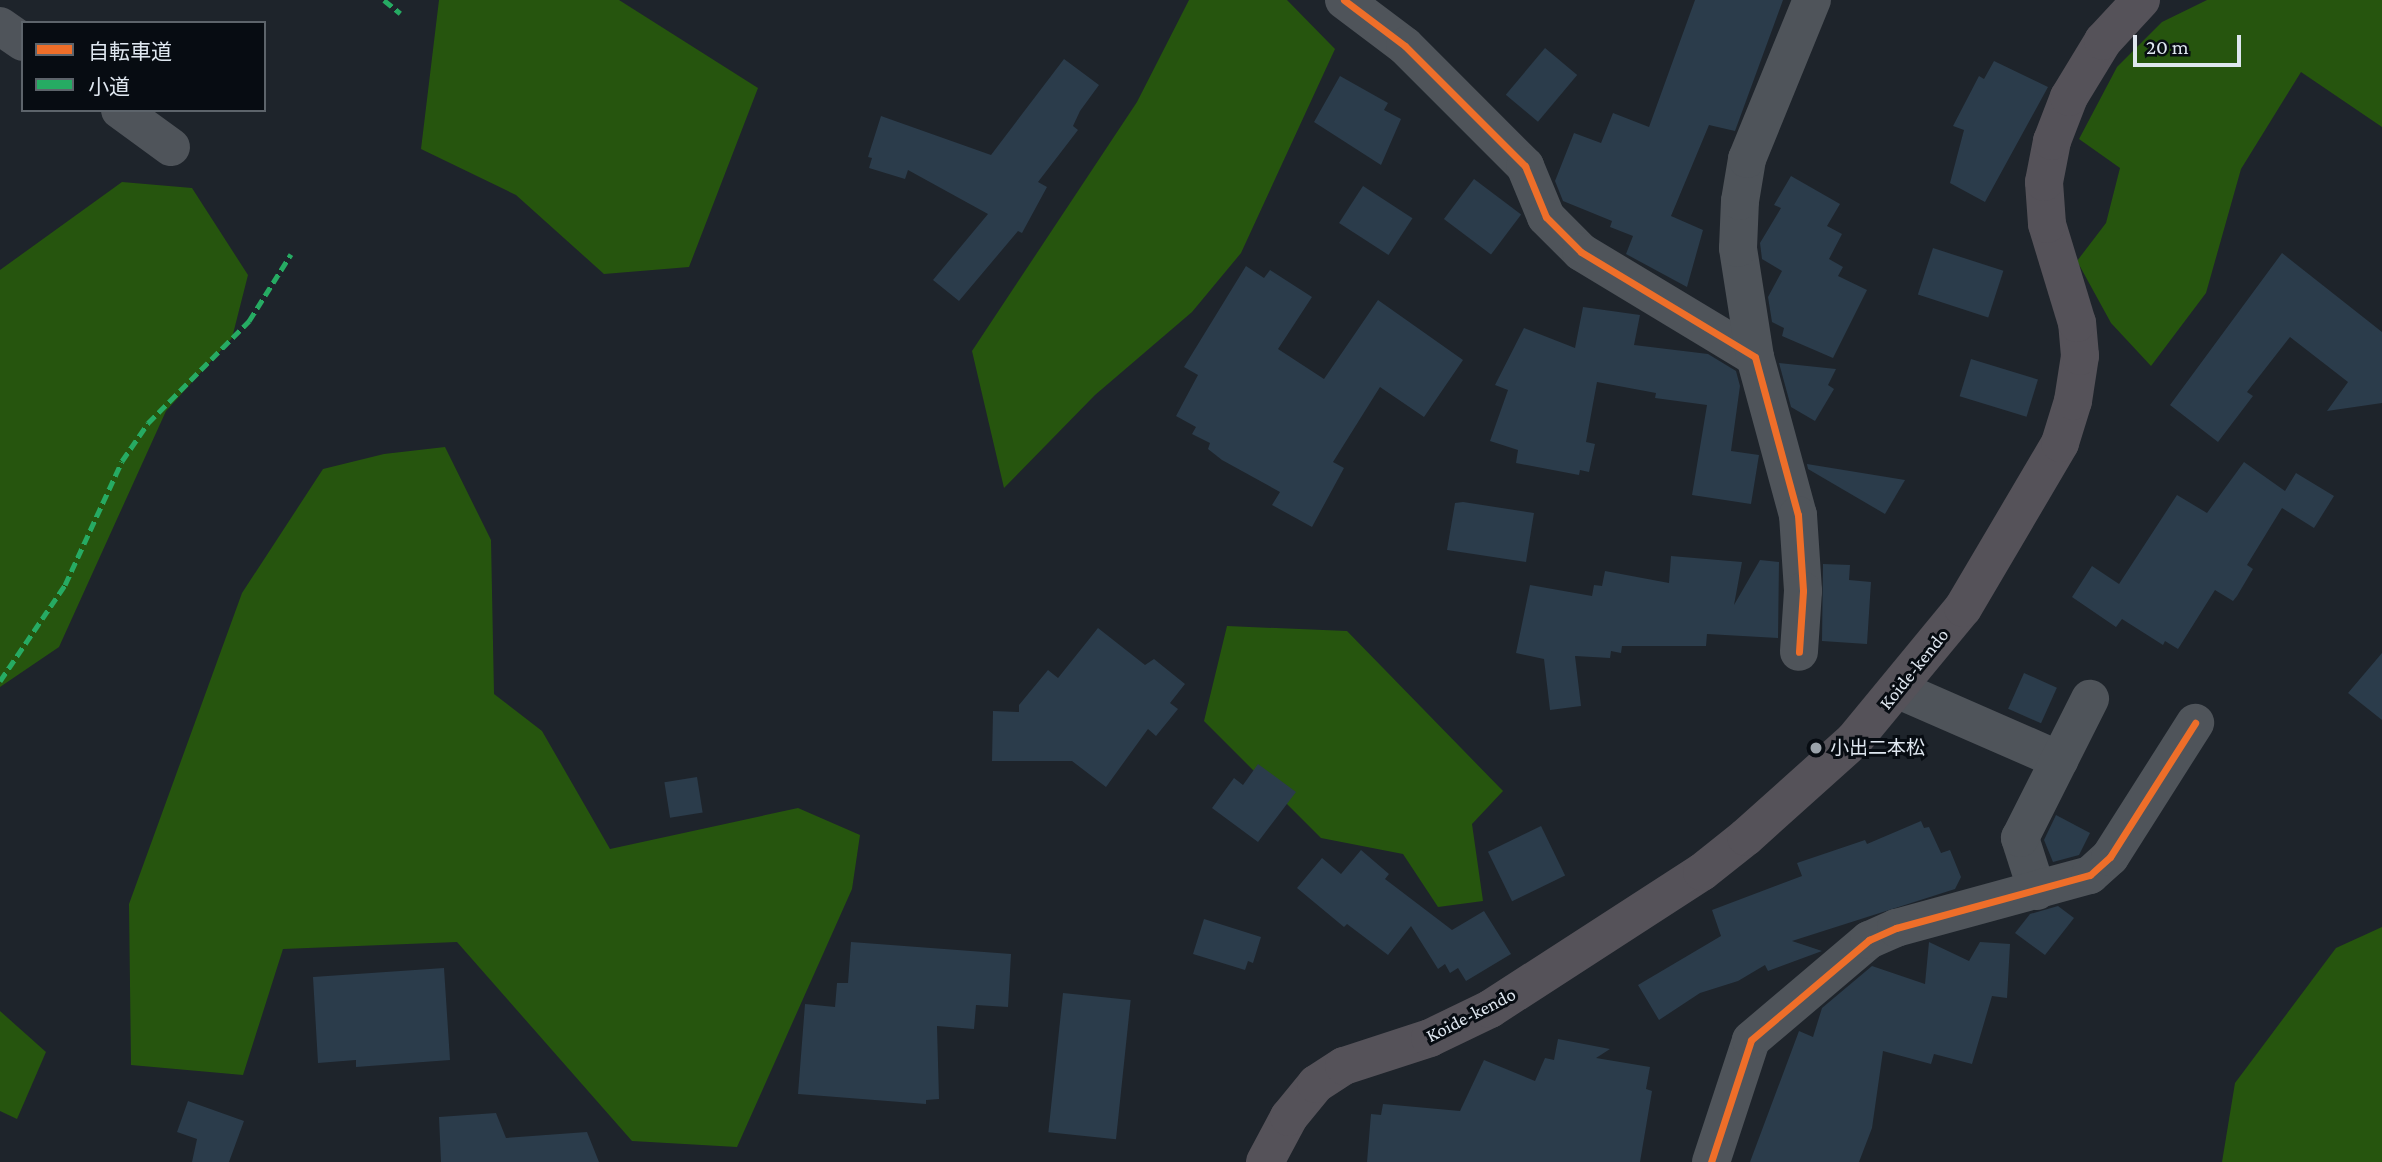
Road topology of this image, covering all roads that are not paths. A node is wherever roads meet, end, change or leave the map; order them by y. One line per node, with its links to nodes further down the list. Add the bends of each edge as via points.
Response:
1 (1343, 0): 8 (street, via 1405,46 1525,166 1546,217 1581,252)
2 (1812, 0): 8 (street, via 1748,159 1740,201 1738,248)
3 (2141, 0): 10 (main road, Koide-kendo, via 2103,41 2069,97 2052,141 2044,182 2047,224 2077,323 2080,356 2060,443 1963,608)
4 (0, 26): 5 (street)
5 (21, 41)
6 (123, 112): 7 (street)
7 (171, 147)
8 (1755, 357): 9 (street, via 1798,515 1803,590)
9 (1799, 652)
10 (1899, 690): 13 (street); 15 (main road, Koide-kendo, via 1802,791 1691,879 1490,1009 1430,1038 1344,1066 1316,1084 1289,1117)
11 (2090, 699): 13 (street)
12 (2196, 723): 14 (street, via 2110,857 2090,875)
13 (2059, 760): 14 (street, via 2020,838)
14 (2037, 891): 16 (street, via 1896,928 1869,940 1751,1040)
15 (1265, 1162)
16 (1712, 1162)

